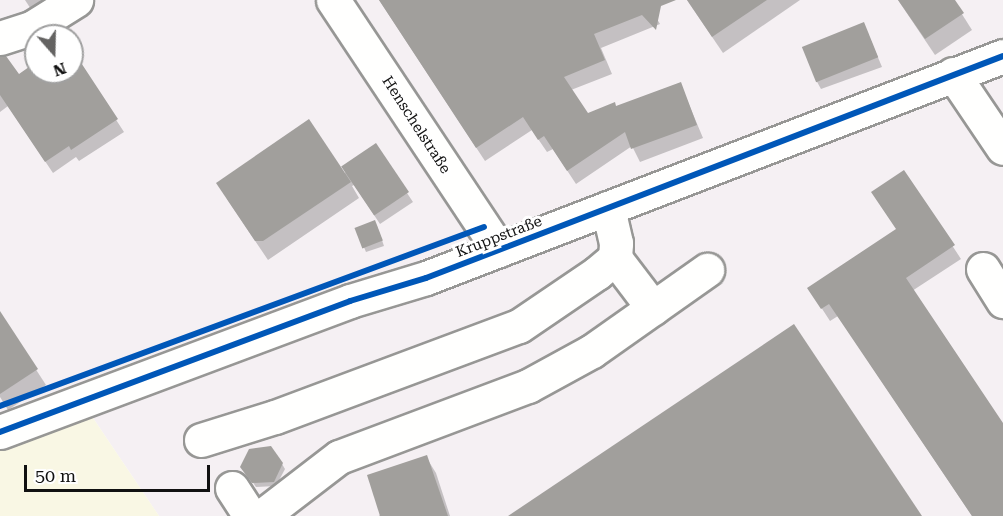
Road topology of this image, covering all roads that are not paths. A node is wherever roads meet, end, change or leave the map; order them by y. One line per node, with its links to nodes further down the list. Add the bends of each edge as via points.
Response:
1 (76, 0): 3 (street, via 23,32)
2 (333, 0): 8 (street, Henschelstraße)
3 (0, 38)
4 (1003, 56): 5 (street, Kruppstraße)
5 (953, 74): 6 (street); 7 (street, Kruppstraße)
6 (1003, 148)
7 (608, 208): 8 (street, Kruppstraße); 9 (street, via 616,243)
8 (499, 250): 14 (street, Kruppstraße, via 350,301)
9 (615, 258): 13 (street); 15 (street, via 519,326)
10 (983, 269): 12 (street)
11 (706, 270): 13 (street)
12 (1003, 301)
13 (653, 308): 18 (street, via 592,351 528,386 339,457)
14 (0, 432)
15 (201, 440)
16 (232, 488): 17 (street)
17 (250, 516)
18 (262, 516)

